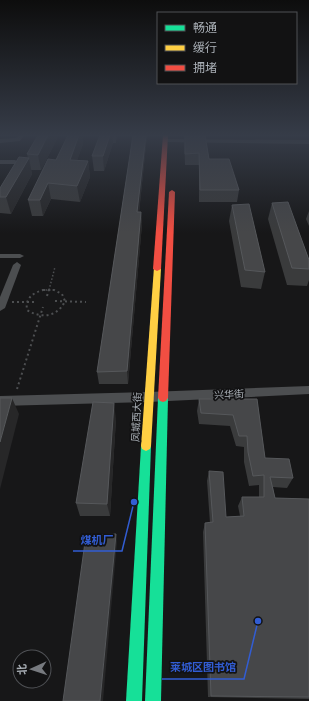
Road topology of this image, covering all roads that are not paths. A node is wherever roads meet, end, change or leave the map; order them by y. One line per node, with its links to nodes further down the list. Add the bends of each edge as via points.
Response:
1 (167, 168): 8 (main road, 凤城西大街)
2 (169, 168): 9 (main road)
3 (0, 256): 4 (street)
4 (20, 256)
5 (17, 265): 6 (street)
6 (1, 304)
7 (309, 390): 9 (street, 兴华街)
8 (148, 397): 9 (street, 兴华街); 10 (street, 兴华街); 11 (main road, 凤城西大街)
9 (163, 397): 12 (main road)
10 (0, 401)
11 (134, 701)
12 (153, 701)

